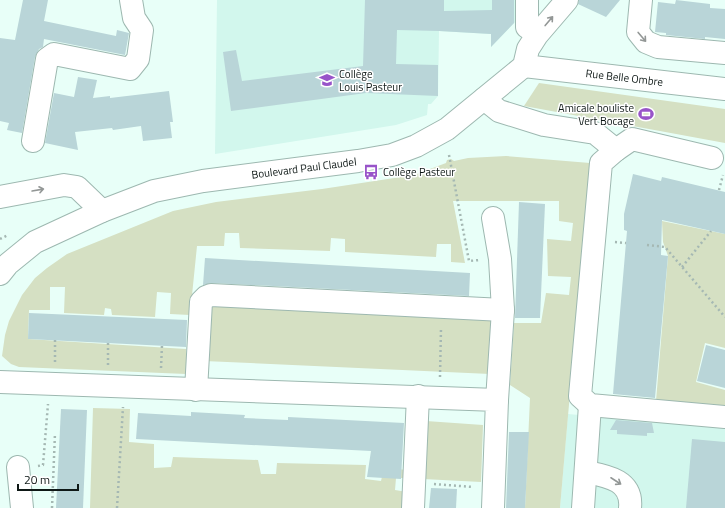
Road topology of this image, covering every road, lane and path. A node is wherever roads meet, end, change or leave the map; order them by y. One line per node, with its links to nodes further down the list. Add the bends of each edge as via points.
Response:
1 (131, 0): 10 (street, via 134,18 142,30 138,59 130,69 54,54 47,59)
2 (527, 0): 5 (street)
3 (567, 0): 7 (street, one-way to 3, via 528,49 537,35)
4 (641, 0): 6 (street, one-way to 6, via 638,32 646,42 658,47)
5 (527, 27)
6 (725, 53)
7 (524, 66): 8 (street, Rue Belle Ombre); 9 (street, Boulevard Paul Claudel)
8 (725, 89)
9 (484, 99): 11 (street, via 499,111 544,125 595,133); 15 (street, Boulevard Paul Claudel, via 438,135 392,155 204,180 154,191)
10 (33, 141)
11 (616, 150): 13 (street, via 632,139); 31 (street, via 602,163 580,396)
12 (449, 155): 19 (path, via 469,261)
13 (712, 158)
14 (0, 197): 15 (street, one-way to 15, via 64,185 77,186)
15 (102, 211): 21 (street, Boulevard Paul Claudel, via 35,242)
16 (492, 218): 19 (street)
17 (711, 231): 20 (path)
18 (647, 245): 20 (path, via 665,247)
19 (500, 259): 23 (street)
20 (682, 267): 24 (path)
21 (0, 274)
22 (442, 307): 23 (street); 28 (street, via 211,295 201,302); 29 (path)
23 (502, 310): 30 (street)
24 (725, 317)
25 (0, 382): 26 (street)
26 (49, 384): 27 (street); 34 (path)
27 (124, 386): 28 (street); 41 (path)
28 (196, 390): 29 (street)
29 (429, 397): 30 (street); 37 (street)
30 (498, 400): 38 (street)
31 (590, 405): 32 (street); 36 (street)
32 (725, 417)
33 (54, 433): 40 (path)
34 (43, 465)
35 (18, 467): 39 (street)
36 (586, 472): 43 (street); 44 (street, one-way to 44, via 617,480 626,489 631,500)
37 (414, 482): 38 (path); 42 (street)
38 (493, 499)
39 (22, 508)
40 (52, 508)
41 (117, 508)
42 (413, 508)
43 (583, 508)
44 (630, 508)

